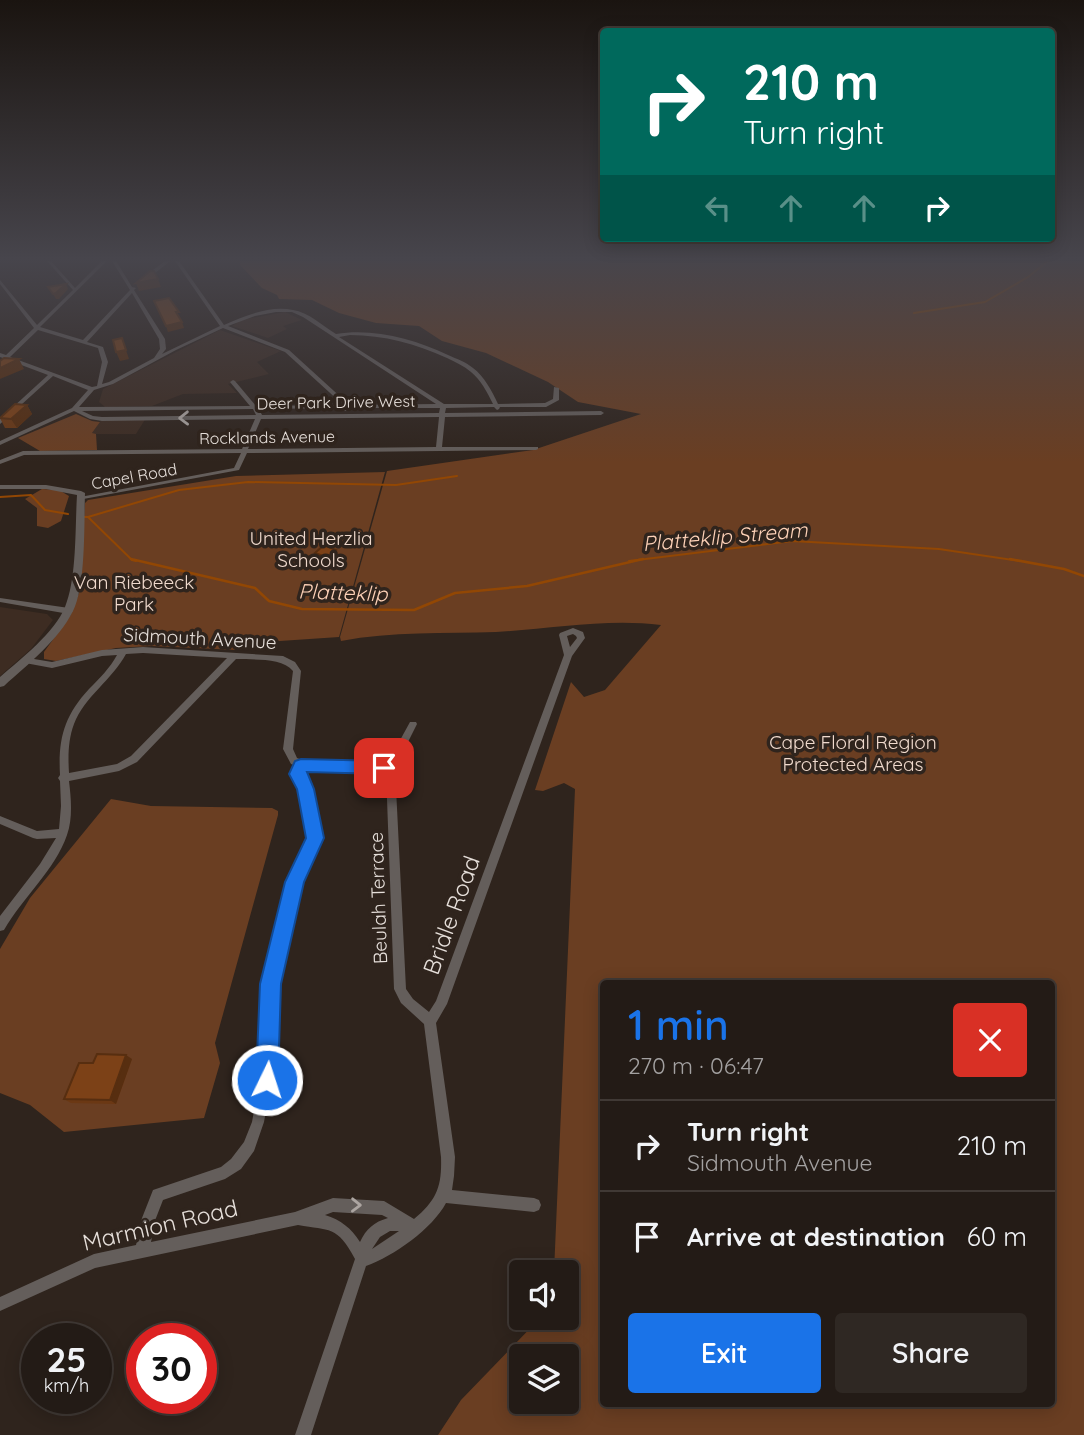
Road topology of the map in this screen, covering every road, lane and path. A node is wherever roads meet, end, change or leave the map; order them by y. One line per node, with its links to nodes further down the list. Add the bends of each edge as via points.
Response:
1 (37, 328): 8 (street); 9 (street)
2 (97, 328): 8 (street)
3 (154, 328): 10 (street, via 164,344)
4 (218, 328): 10 (street)
5 (227, 328): 19 (street, via 287,351)
6 (321, 328): 7 (street)
7 (335, 336): 17 (street, via 397,338 463,365 473,371); 18 (street)
8 (85, 341): 14 (street, via 100,346 104,353)
9 (3, 357): 11 (street); 12 (street)
10 (152, 362): 14 (street)
11 (0, 363)
12 (51, 375): 16 (street); 29 (street)
13 (233, 382): 21 (street)
14 (99, 385): 16 (street)
15 (556, 388): 17 (street, via 557,398 550,404)
16 (92, 389): 20 (street)
17 (497, 405): 18 (street); 23 (street)
18 (443, 406): 19 (street); 25 (street)
19 (344, 407): 21 (street); 27 (street)
20 (74, 409): 22 (street); 28 (street, Deer Park Drive West); 30 (street)
21 (256, 409): 22 (street); 26 (street)
22 (99, 410): 28 (street)
23 (497, 413): 24 (street, Deer Park Drive West); 25 (street, Deer Park Drive West)
24 (601, 413)
25 (443, 414): 27 (street, Deer Park Drive West); 32 (street)
26 (259, 416): 27 (street, Deer Park Drive West); 28 (street, Deer Park Drive West, one-way to 28); 33 (street)
27 (345, 416)
28 (92, 418)
29 (0, 422)
30 (0, 443)
31 (536, 448): 32 (street, Rocklands Avenue)
32 (439, 450): 33 (street, Rocklands Avenue)
33 (245, 451): 34 (street, Rocklands Avenue, via 23,453); 36 (street, Capel Road, via 237,469)
34 (0, 461)
35 (0, 487): 36 (street, Capel Road, via 72,489 81,493)
36 (80, 499): 38 (street, via 76,587)
37 (0, 600): 38 (street)
38 (69, 611): 42 (street)
39 (123, 651): 40 (street, Sidmouth Avenue); 42 (street, Sidmouth Avenue, via 52,665); 47 (street, via 69,723)
40 (236, 654): 45 (street, Sidmouth Avenue, via 283,659 296,668 288,749); 47 (street, via 134,759 119,767)
41 (568, 654): 51 (street, Bridle Road, via 441,1004)
42 (28, 661): 43 (street)
43 (0, 683)
44 (413, 724): 46 (street)
45 (301, 765): 46 (street); 56 (street, via 298,774 306,789 315,838 294,882 270,984 270,1055 258,1122 236,1164 158,1195)
46 (390, 768): 51 (street, Beulah Terrace, via 400,989)
47 (63, 778): 49 (street)
48 (0, 820): 49 (street, via 37,835)
49 (63, 832): 50 (street, via 54,852)
50 (0, 926)
51 (430, 1022): 52 (street, via 448,1149)
52 (443, 1196): 53 (street); 55 (street)
53 (534, 1205)
54 (295, 1219): 55 (street, Marmion Road, one-way to 55, via 333,1205 367,1205 388,1209); 56 (street, Marmion Road); 57 (street, Marmion Road, via 324,1220 339,1227)
55 (414, 1227): 57 (street, via 381,1254); 57 (street, via 392,1223 378,1229 367,1243)
56 (142, 1250): 58 (street, Marmion Road, via 94,1261)
57 (362, 1261): 59 (street)
58 (0, 1304)
59 (303, 1435)

